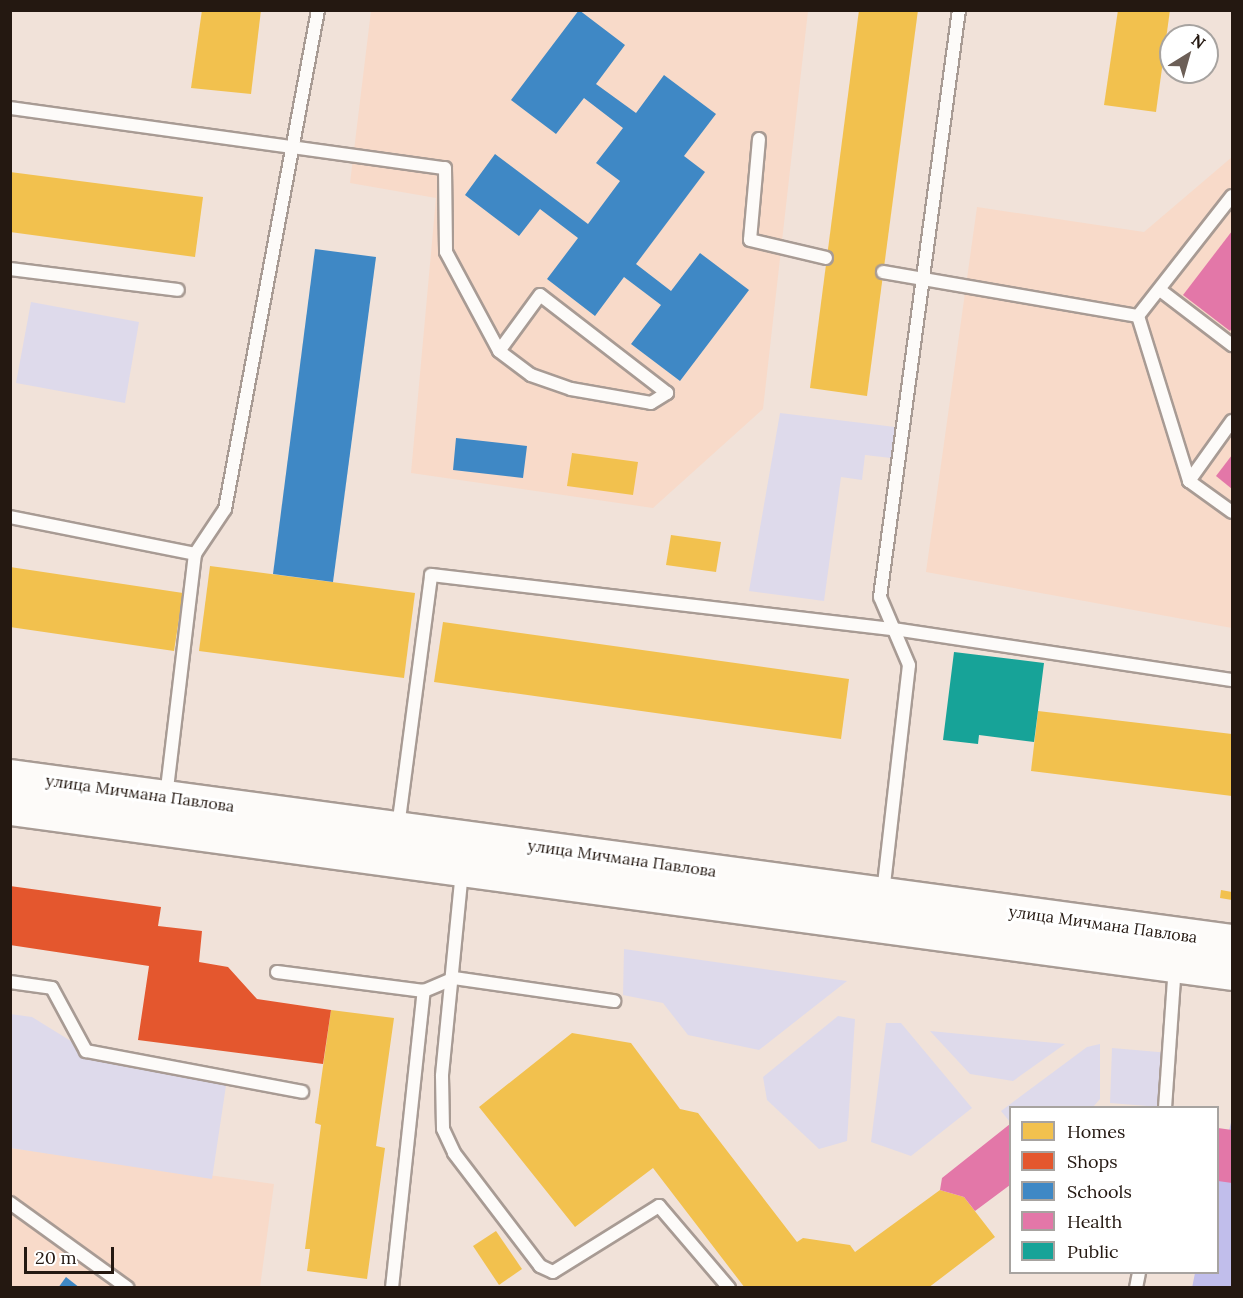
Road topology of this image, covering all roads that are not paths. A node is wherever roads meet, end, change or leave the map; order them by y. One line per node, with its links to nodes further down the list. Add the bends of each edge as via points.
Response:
1 (318, 10): 5 (lane)
2 (959, 10): 10 (lane)
3 (10, 108): 5 (lane)
4 (759, 139): 7 (lane, via 750,240)
5 (291, 150): 15 (lane, via 445,168 446,252); 20 (lane, via 225,509)
6 (1233, 196): 12 (lane)
7 (826, 258)
8 (10, 269): 11 (lane)
9 (883, 272): 10 (lane)
10 (922, 282): 13 (lane); 21 (lane, via 880,597)
11 (178, 290)
12 (1160, 291): 13 (lane); 14 (lane)
13 (1138, 316): 17 (lane)
14 (1233, 345)
15 (499, 351): 15 (lane, via 531,375 571,389 651,403 667,393 540,295)
16 (1233, 421): 17 (lane)
17 (1189, 481): 18 (lane)
18 (1233, 512)
19 (10, 517): 20 (lane)
20 (195, 554): 24 (lane)
21 (894, 629): 22 (lane); 26 (lane, via 431,575); 30 (lane, via 909,665)
22 (1233, 680)
23 (10, 776): 24 (main road, улица Мичмана Павлова)
24 (166, 797): 26 (main road, улица Мичмана Павлова); 27 (main road)
25 (10, 808): 27 (main road, улица Мичмана Павлова)
26 (398, 828): 28 (main road, улица Мичмана Павлова)
27 (163, 829): 29 (main road, улица Мичмана Павлова)
28 (465, 837): 29 (main road); 30 (main road, улица Мичмана Павлова)
29 (463, 869): 30 (main road, улица Мичмана Павлова); 35 (lane)
30 (881, 910): 31 (main road, улица Мичмана Павлова); 32 (main road, улица Мичмана Павлова)
31 (1233, 941)
32 (1175, 965): 34 (main road, улица Мичмана Павлова); 40 (lane)
33 (277, 972): 37 (lane)
34 (1233, 973)
35 (454, 978): 37 (lane); 38 (lane); 44 (lane, via 442,1076 443,1129 454,1153 540,1266 553,1272 566,1269 645,1210 659,1206)
36 (10, 982): 39 (lane, via 52,988 87,1051)
37 (424, 991): 43 (lane)
38 (614, 1001)
39 (302, 1092)
40 (1165, 1106)
41 (10, 1203): 42 (lane)
42 (128, 1287)
43 (392, 1287)
44 (729, 1287)

